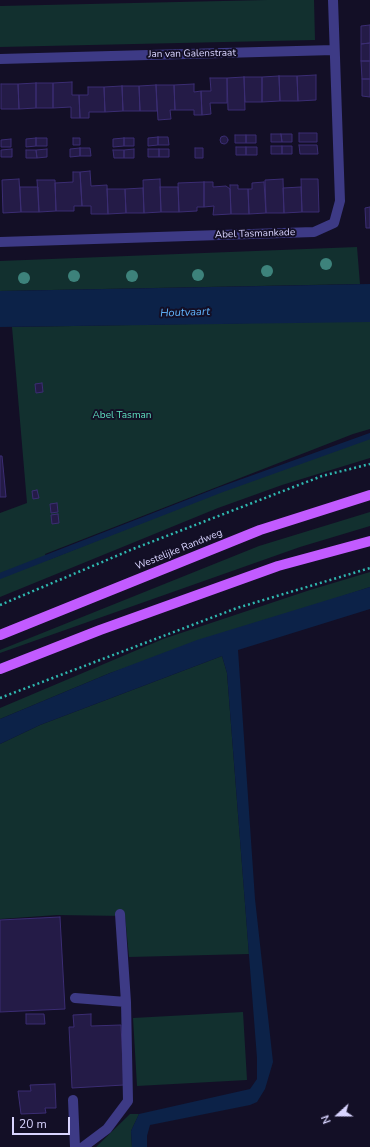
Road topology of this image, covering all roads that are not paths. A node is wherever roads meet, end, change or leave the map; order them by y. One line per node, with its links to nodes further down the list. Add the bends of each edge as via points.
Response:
1 (332, 0): 2 (street)
2 (334, 50): 3 (street, Jan van Galenstraat); 4 (street, Abel Tasmankade, via 340,202 334,223 314,232)
3 (0, 58)
4 (0, 242)
5 (370, 495): 7 (main road, Westelijke Randweg, via 260,530)
6 (370, 541): 8 (main road, via 278,566)
7 (0, 635)
8 (0, 669)
9 (120, 914): 11 (street)
10 (75, 998): 11 (street)
11 (126, 1002): 14 (street, via 128,1101 107,1129)
12 (73, 1100): 13 (street)
13 (74, 1147)
14 (83, 1147)

